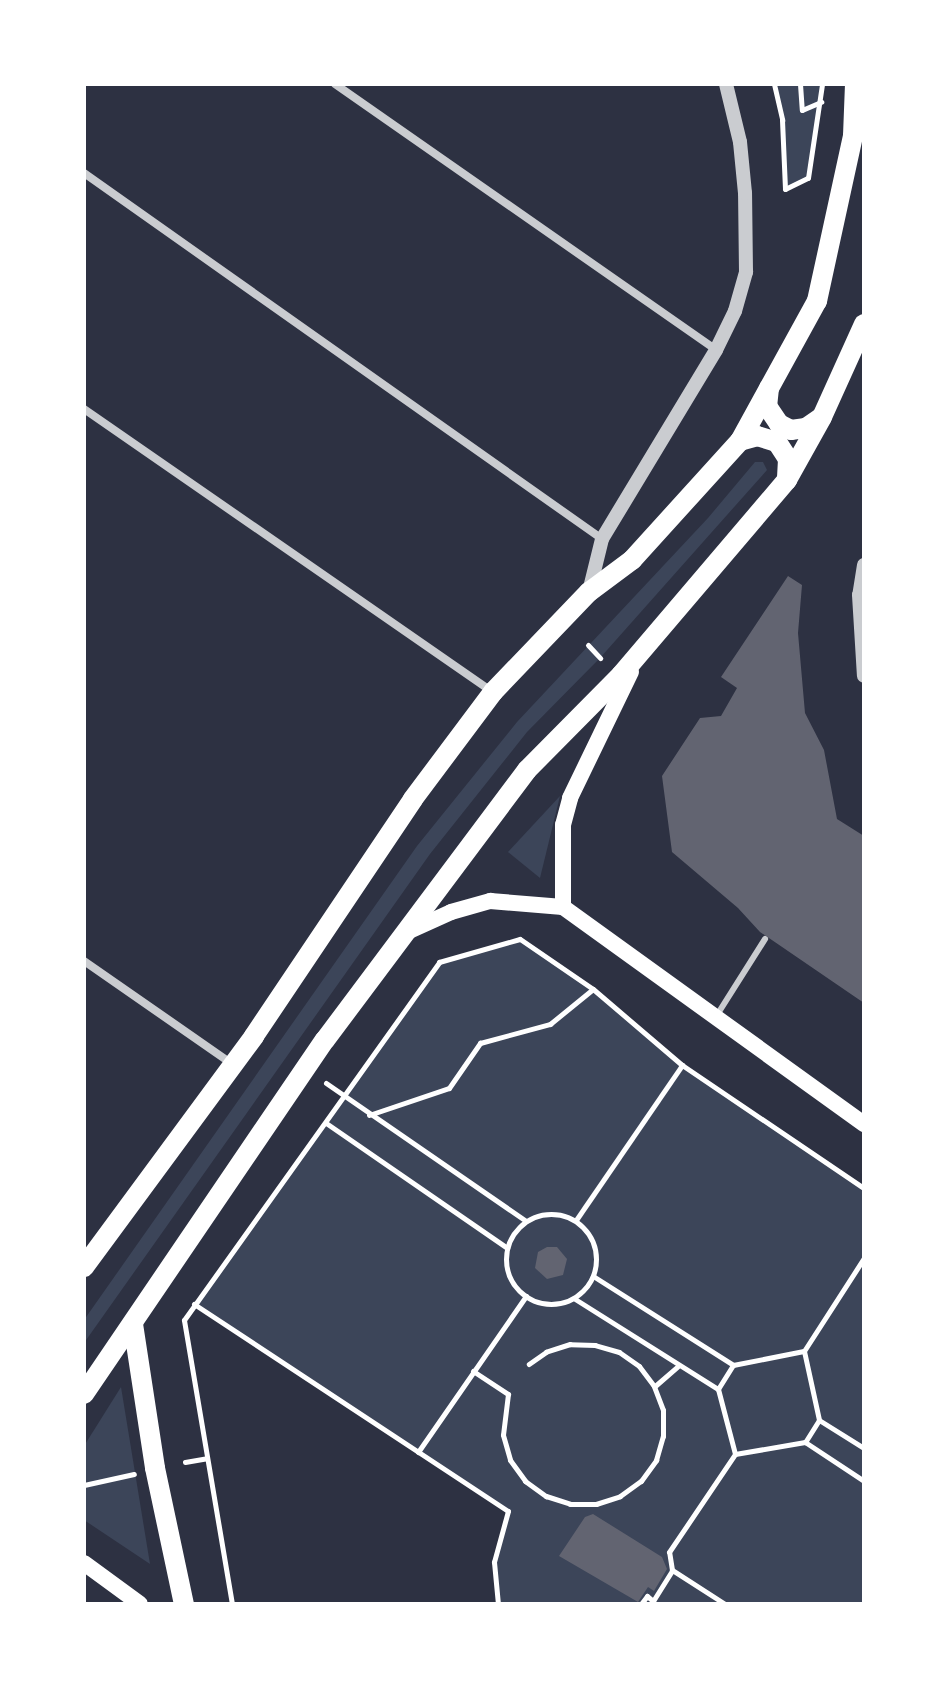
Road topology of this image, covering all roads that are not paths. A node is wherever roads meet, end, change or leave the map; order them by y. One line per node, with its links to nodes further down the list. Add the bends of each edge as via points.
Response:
1 (335, 84): 6 (street)
2 (726, 84): 6 (street, via 740,142 746,272)
3 (855, 84): 7 (main road, via 853,136 817,301)
4 (84, 173): 12 (street)
5 (864, 324): 9 (main road)
6 (716, 350): 12 (street)
7 (769, 388): 9 (main road, via 767,406 779,424 791,430 806,428); 10 (main road)
8 (84, 409): 17 (street)
9 (822, 417): 11 (main road)
10 (740, 441): 11 (main road, via 757,436 777,442 788,459); 14 (main road, via 632,560)
11 (787, 480): 15 (main road)
12 (602, 539): 14 (street)
13 (864, 565): 16 (street, via 859,595)
14 (589, 592): 17 (main road)
15 (643, 650): 18 (main road, via 570,798 563,825); 19 (main road, via 527,770)
16 (864, 676)
17 (493, 692): 23 (main road, via 413,799)
18 (563, 907): 19 (main road, via 490,901); 22 (main road)
19 (401, 935): 26 (main road)
20 (765, 939): 22 (lane)
21 (84, 961): 23 (street)
22 (715, 1018): 24 (main road)
23 (232, 1064): 25 (main road)
24 (864, 1124)
25 (84, 1267)
26 (133, 1324): 27 (main road); 30 (main road, via 155,1468)
27 (84, 1394)
28 (84, 1563): 29 (main road)
29 (140, 1604)
30 (184, 1604)

